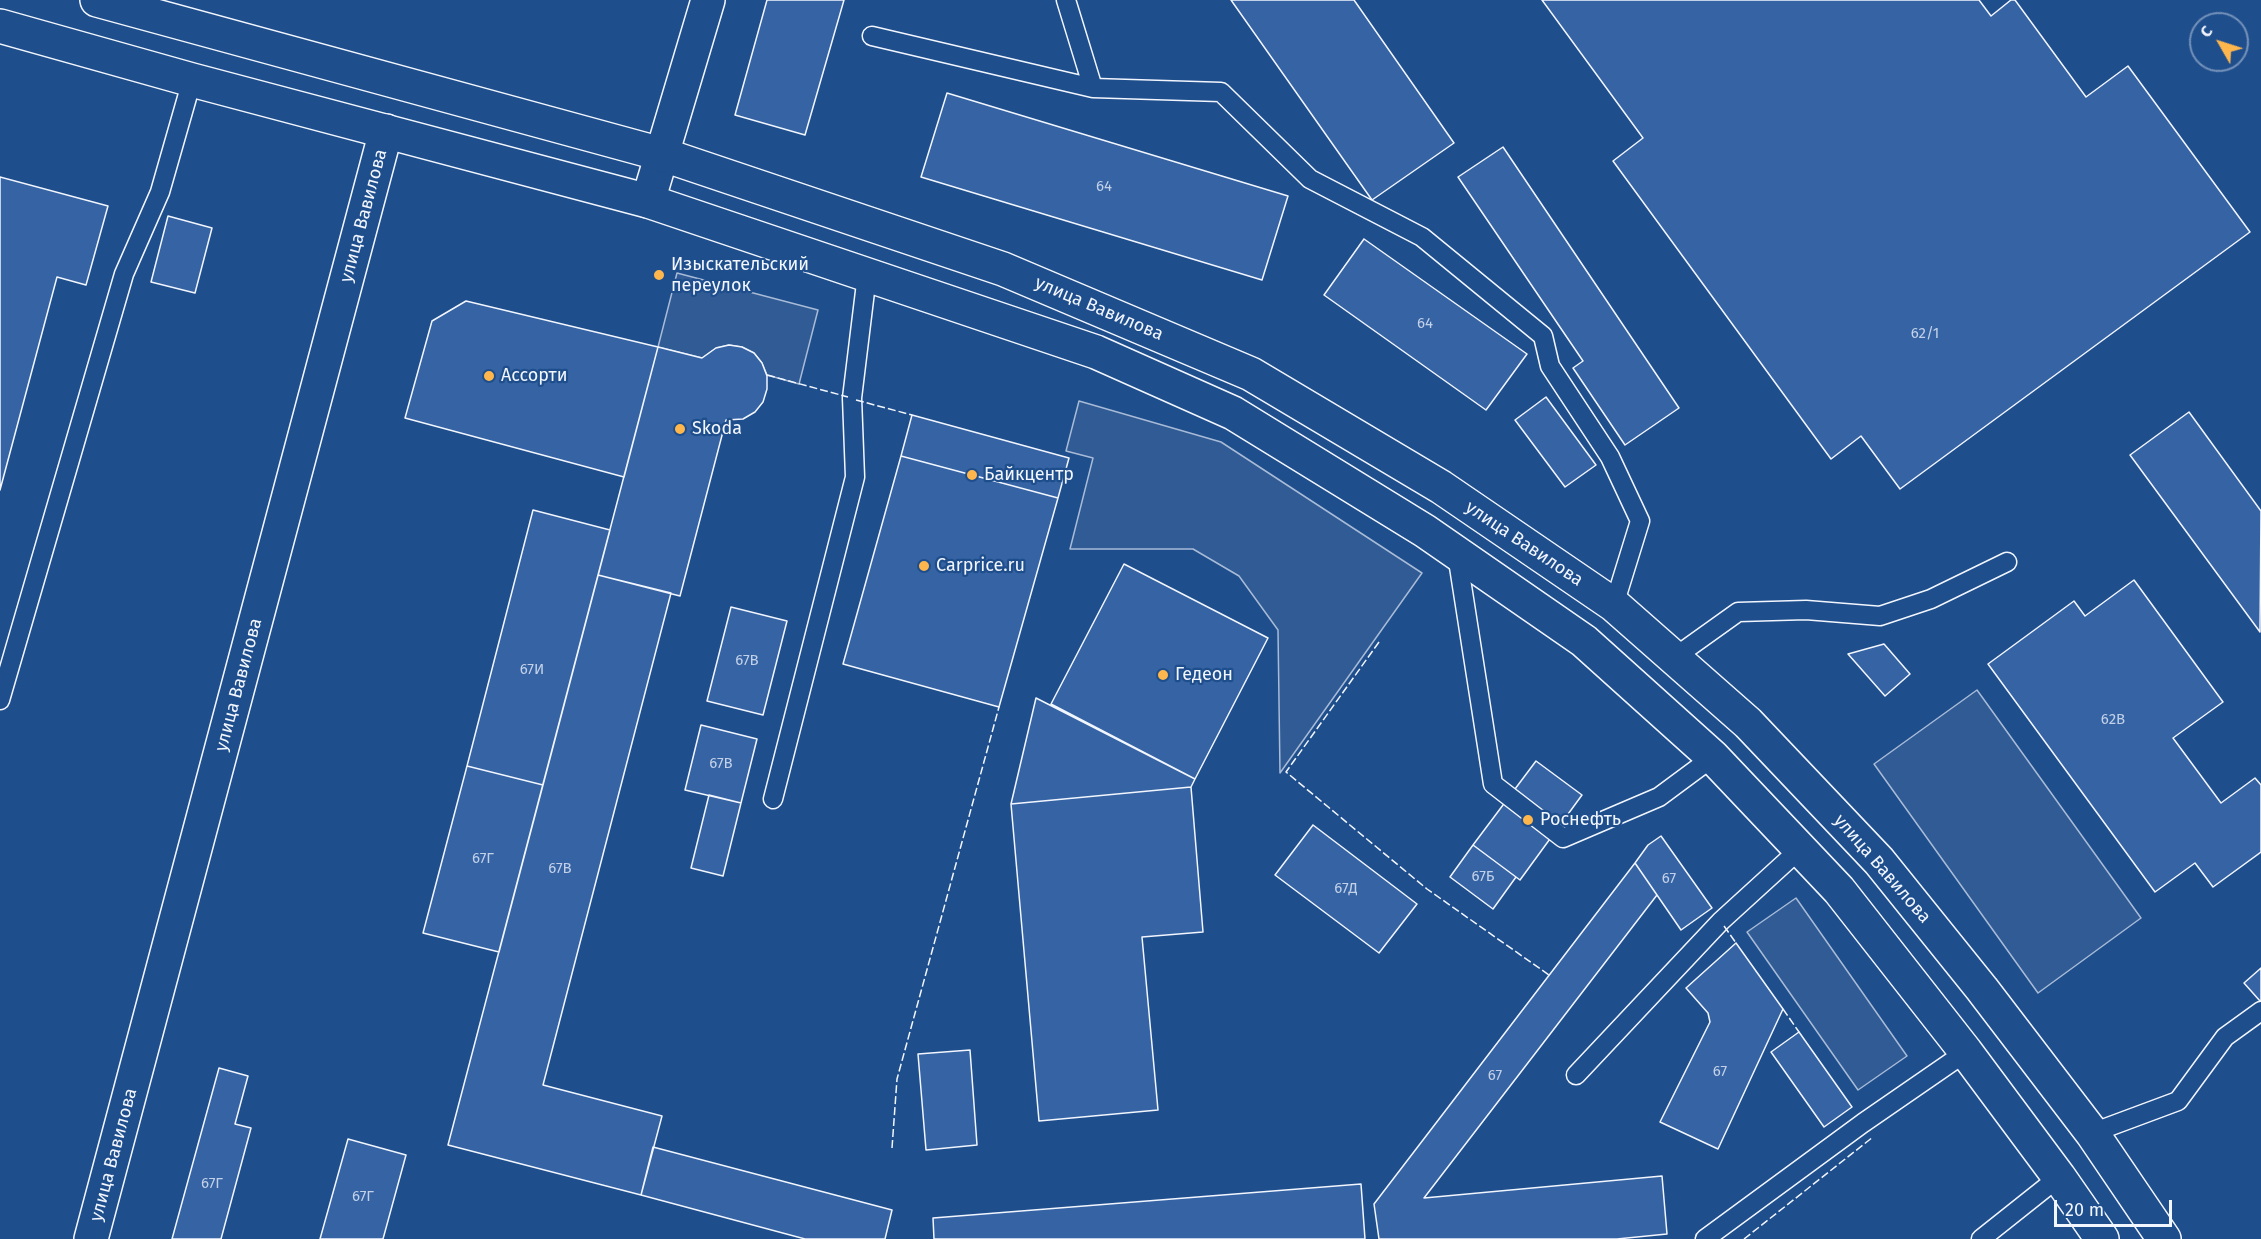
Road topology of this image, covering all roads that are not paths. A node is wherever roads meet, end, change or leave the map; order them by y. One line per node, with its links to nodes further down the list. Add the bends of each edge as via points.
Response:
1 (97, 0): 9 (main road, улица Вавилова)
2 (708, 0): 9 (main road)
3 (1066, 0): 7 (lane)
4 (0, 26): 6 (main road, улица Вавилова)
5 (872, 36): 7 (lane)
6 (192, 80): 8 (main road, улица Вавилова); 16 (lane, via 160,192 124,274)
7 (1093, 87): 14 (lane, via 1221,92 1310,179 1422,237 1543,336 1550,366 1610,457 1640,522)
8 (386, 131): 10 (main road, улица Вавилова); 25 (main road, улица Вавилова)
9 (661, 154): 10 (main road); 14 (main road, улица Вавилова, via 1003,269 1251,374 1441,487)
10 (648, 201): 11 (main road, улица Вавилова)
11 (867, 275): 12 (main road, улица Вавилова, via 1096,352 1233,413); 18 (lane, via 852,399 855,477)
12 (1457, 554): 17 (main road, улица Вавилова, via 1584,641); 17 (lane, via 1494,784 1563,838 1659,797)
13 (2007, 562): 15 (lane, via 1931,599 1880,616 1806,610 1738,612)
14 (1614, 605): 15 (main road, улица Вавилова)
15 (1675, 657): 23 (main road, улица Вавилова, via 1748,723 1879,861)
16 (0, 700)
17 (1713, 757): 19 (main road, улица Вавилова)
18 (773, 799)
19 (1800, 849): 21 (main road, улица Вавилова, via 1839,890); 22 (lane, via 1721,921)
20 (2261, 1011): 23 (lane, via 2225,1037 2178,1101)
21 (1966, 1053): 24 (main road, улица Вавилова); 26 (lane)
22 (1576, 1076)
23 (2092, 1132): 29 (main road, улица Вавилова)
24 (2059, 1177): 27 (lane); 28 (main road, улица Вавилова)
25 (91, 1239)
26 (1705, 1239)
27 (1981, 1239)
28 (2102, 1239)
29 (2164, 1239)

